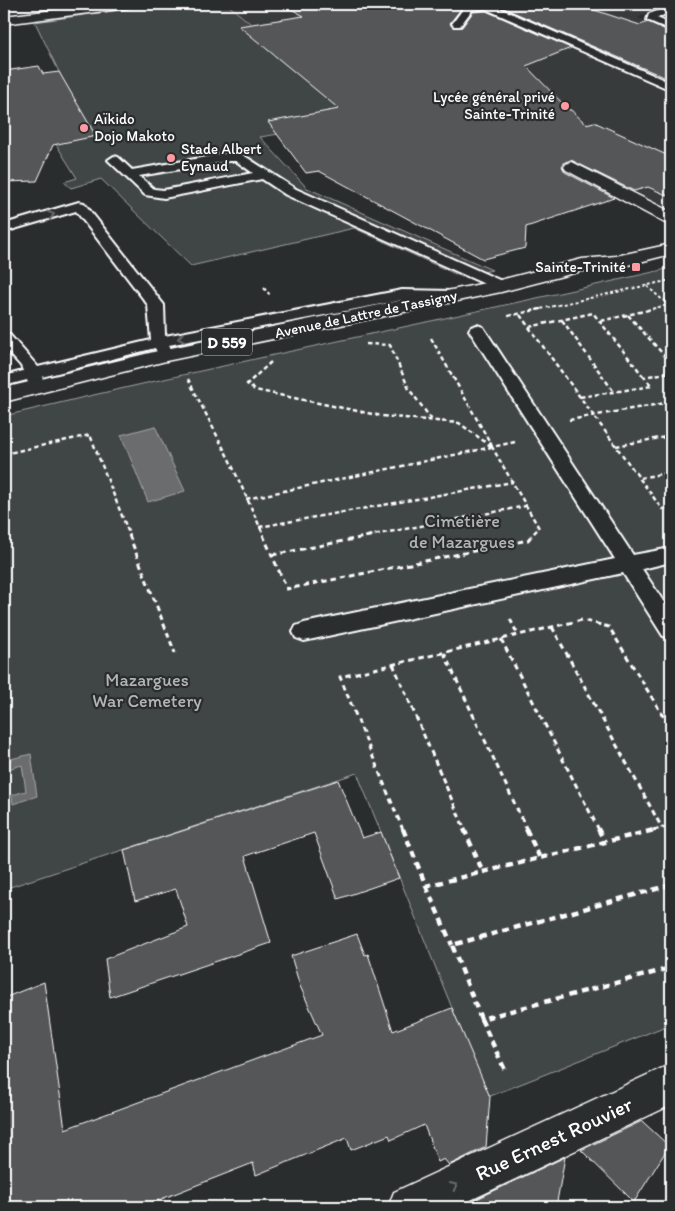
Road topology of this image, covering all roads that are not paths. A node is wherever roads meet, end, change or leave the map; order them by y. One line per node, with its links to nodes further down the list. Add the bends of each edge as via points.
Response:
1 (127, 4): 3 (main road)
2 (671, 9): 5 (lane, via 652,16 652,20)
3 (4, 20)
4 (457, 24): 6 (lane, via 469,7 487,6)
5 (671, 27)
6 (671, 88)
7 (114, 160): 9 (lane)
8 (572, 167): 11 (main road)
9 (130, 174): 10 (lane, via 229,157 239,158); 10 (lane, via 150,192 164,194)
10 (264, 174): 16 (lane, via 291,192)
11 (671, 219)
12 (4, 228): 19 (lane, one-way to 19, via 79,206 156,305 157,336)
13 (671, 234): 15 (main road, Avenue de Lattre de Tassigny / D 559, via 608,250)
14 (671, 249): 15 (main road, Avenue de Lattre de Tassigny / D 559, via 616,262)
15 (582, 264): 16 (main road, Avenue de Lattre de Tassigny / D 559)
16 (501, 286): 19 (main road, Avenue de Lattre de Tassigny / D 559)
17 (477, 330): 24 (lane)
18 (4, 338): 20 (lane, via 29,365)
19 (163, 349): 20 (main road, Avenue de Lattre de Tassigny / D 559)
20 (35, 379): 21 (lane); 22 (main road, Avenue de Lattre de Tassigny / D 559)
21 (4, 380)
22 (4, 395)
23 (671, 555): 24 (lane)
24 (629, 564): 25 (lane); 26 (lane)
25 (671, 630)
26 (304, 632)
27 (671, 1084): 28 (main road, Rue Ernest Rouvier, one-way to 27)
28 (410, 1207)

